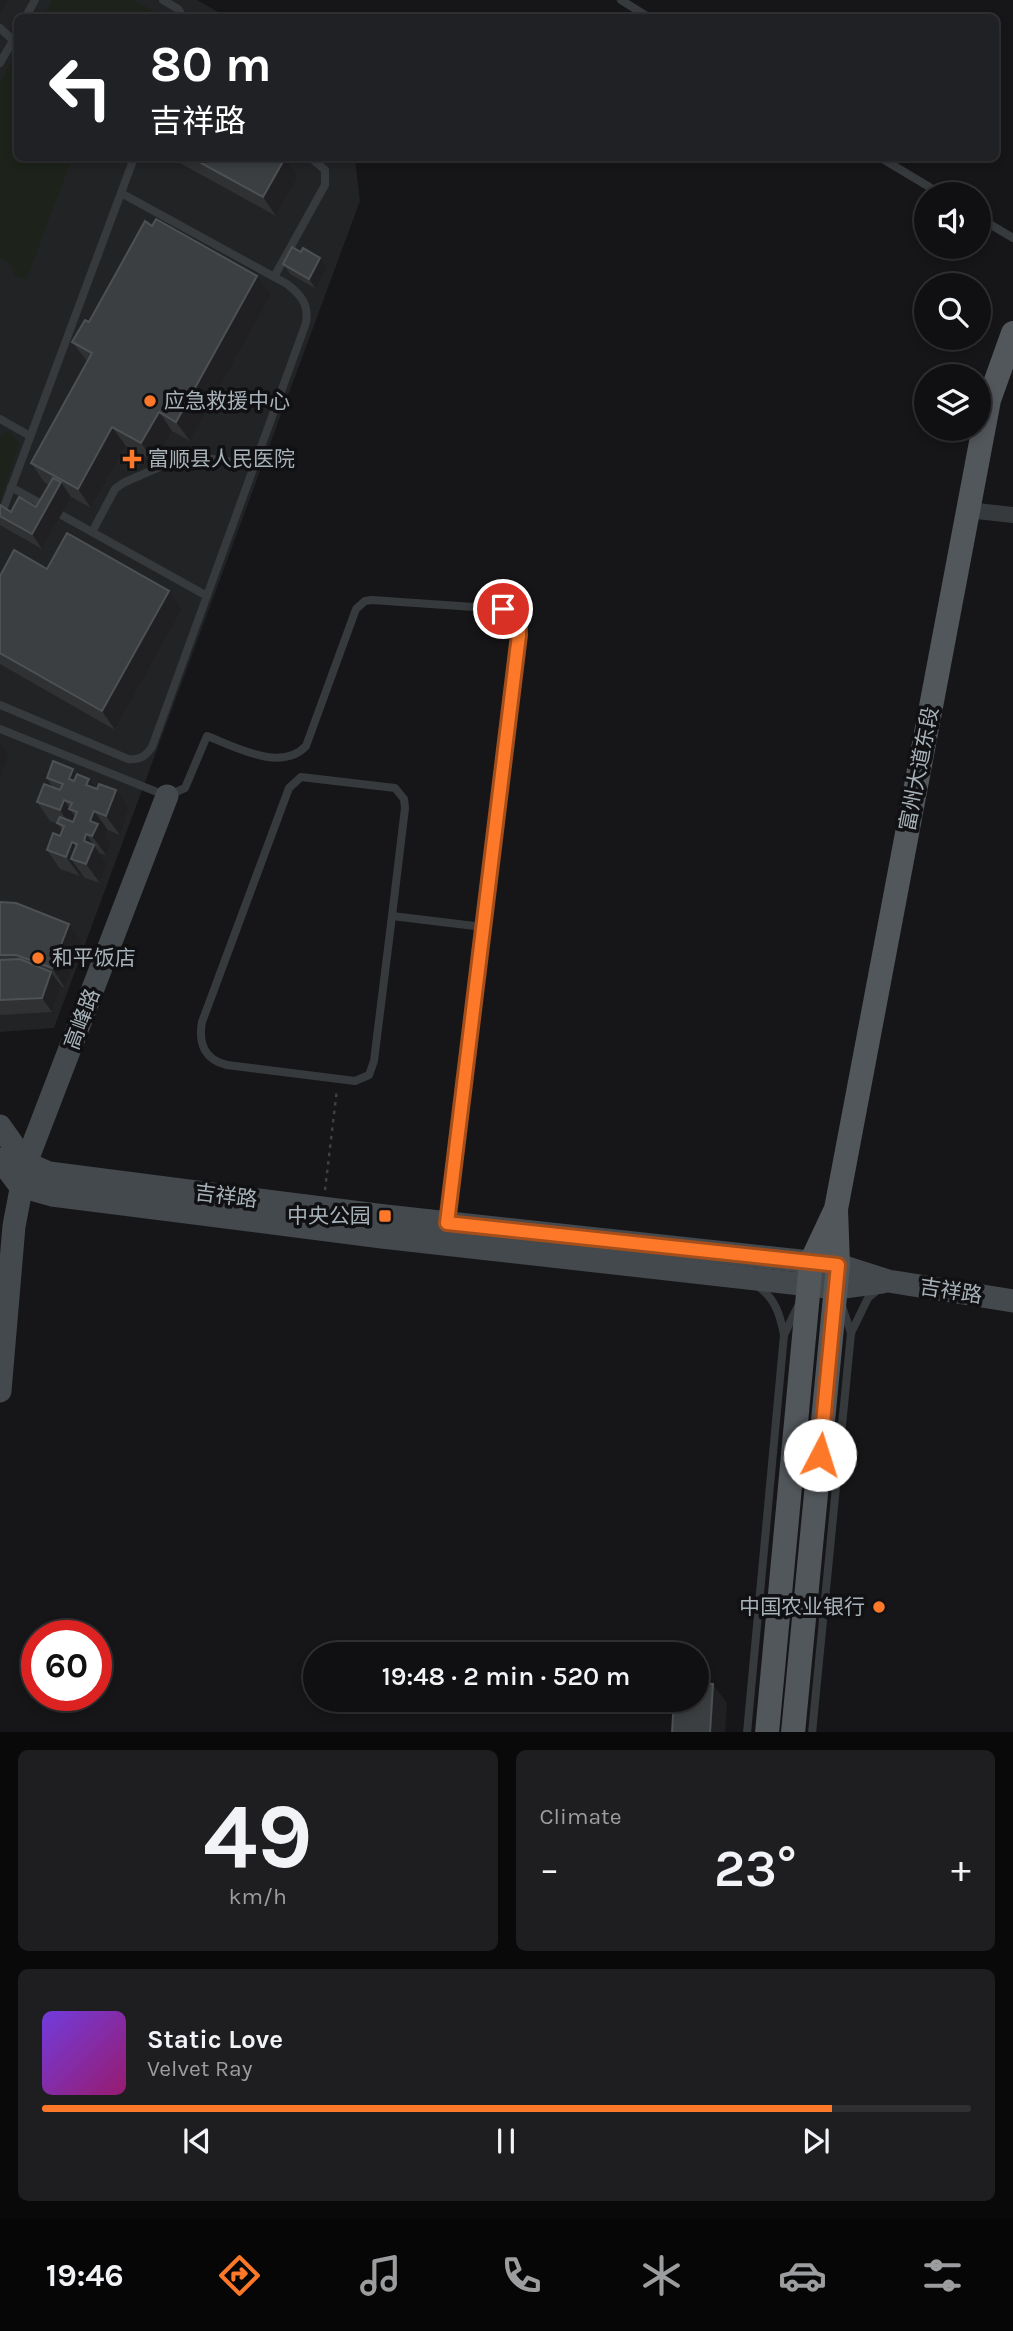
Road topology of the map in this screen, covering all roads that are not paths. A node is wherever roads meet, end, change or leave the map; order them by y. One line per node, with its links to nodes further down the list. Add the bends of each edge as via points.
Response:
1 (163, 0): 3 (lane)
2 (621, 0): 4 (lane)
3 (181, 14)
4 (644, 14)
5 (0, 28): 6 (lane)
6 (14, 42)
7 (14, 44): 8 (lane)
8 (0, 63)
9 (133, 161): 13 (lane)
10 (314, 161): 16 (lane, via 325,170 325,185)
11 (886, 161): 12 (lane)
12 (921, 182)
13 (121, 193): 16 (lane); 19 (lane)
14 (991, 225): 15 (lane)
15 (1013, 238)
16 (274, 277): 20 (lane, via 300,295 307,314)
17 (1013, 333): 22 (main road, 富州大道东段, via 989,400)
18 (0, 419): 19 (lane)
19 (30, 436): 21 (lane)
20 (254, 465): 25 (lane, via 180,458 115,489); 26 (lane)
21 (11, 487): 24 (lane); 25 (lane)
22 (968, 510): 23 (street); 36 (main road, 富州大道东段)
23 (1013, 515)
24 (0, 518)
25 (92, 532): 26 (lane)
26 (207, 596): 27 (lane, via 152,747 138,760)
27 (0, 705)
28 (0, 729): 29 (lane)
29 (167, 796): 31 (lane, via 185,788 206,736 267,756 289,757 306,746 356,610 365,601 508,610 517,618 519,635); 34 (main road, 高峰路)
30 (392, 916): 30 (lane, via 372,1069 362,1079 218,1063 204,1050 202,1022 295,781 309,777 388,786 400,792 405,808); 31 (lane)
31 (483, 927): 37 (lane)
32 (0, 1126): 34 (main road)
33 (0, 1159): 35 (main road)
34 (26, 1163): 35 (main road, 高峰路); 37 (main road, 吉祥路, via 49,1173)
35 (20, 1186): 40 (main road, 吉祥路, via 52,1195 383,1237); 45 (main road, 高峰路)
36 (835, 1209): 38 (main road); 39 (main road)
37 (447, 1223): 38 (main road, 吉祥路)
38 (810, 1273): 39 (main road, 吉祥路); 40 (main road, 吉祥路); 44 (lane); 47 (main road)
39 (837, 1277): 41 (main road, 吉祥路); 43 (lane); 48 (main road)
40 (749, 1278): 44 (lane, via 770,1296)
41 (888, 1281): 42 (main road, 吉祥路); 43 (lane, via 868,1298)
42 (1013, 1301)
43 (852, 1333): 49 (lane)
44 (784, 1335): 46 (lane)
45 (0, 1391)
46 (747, 1732)
47 (767, 1732)
48 (793, 1732)
49 (812, 1732)

